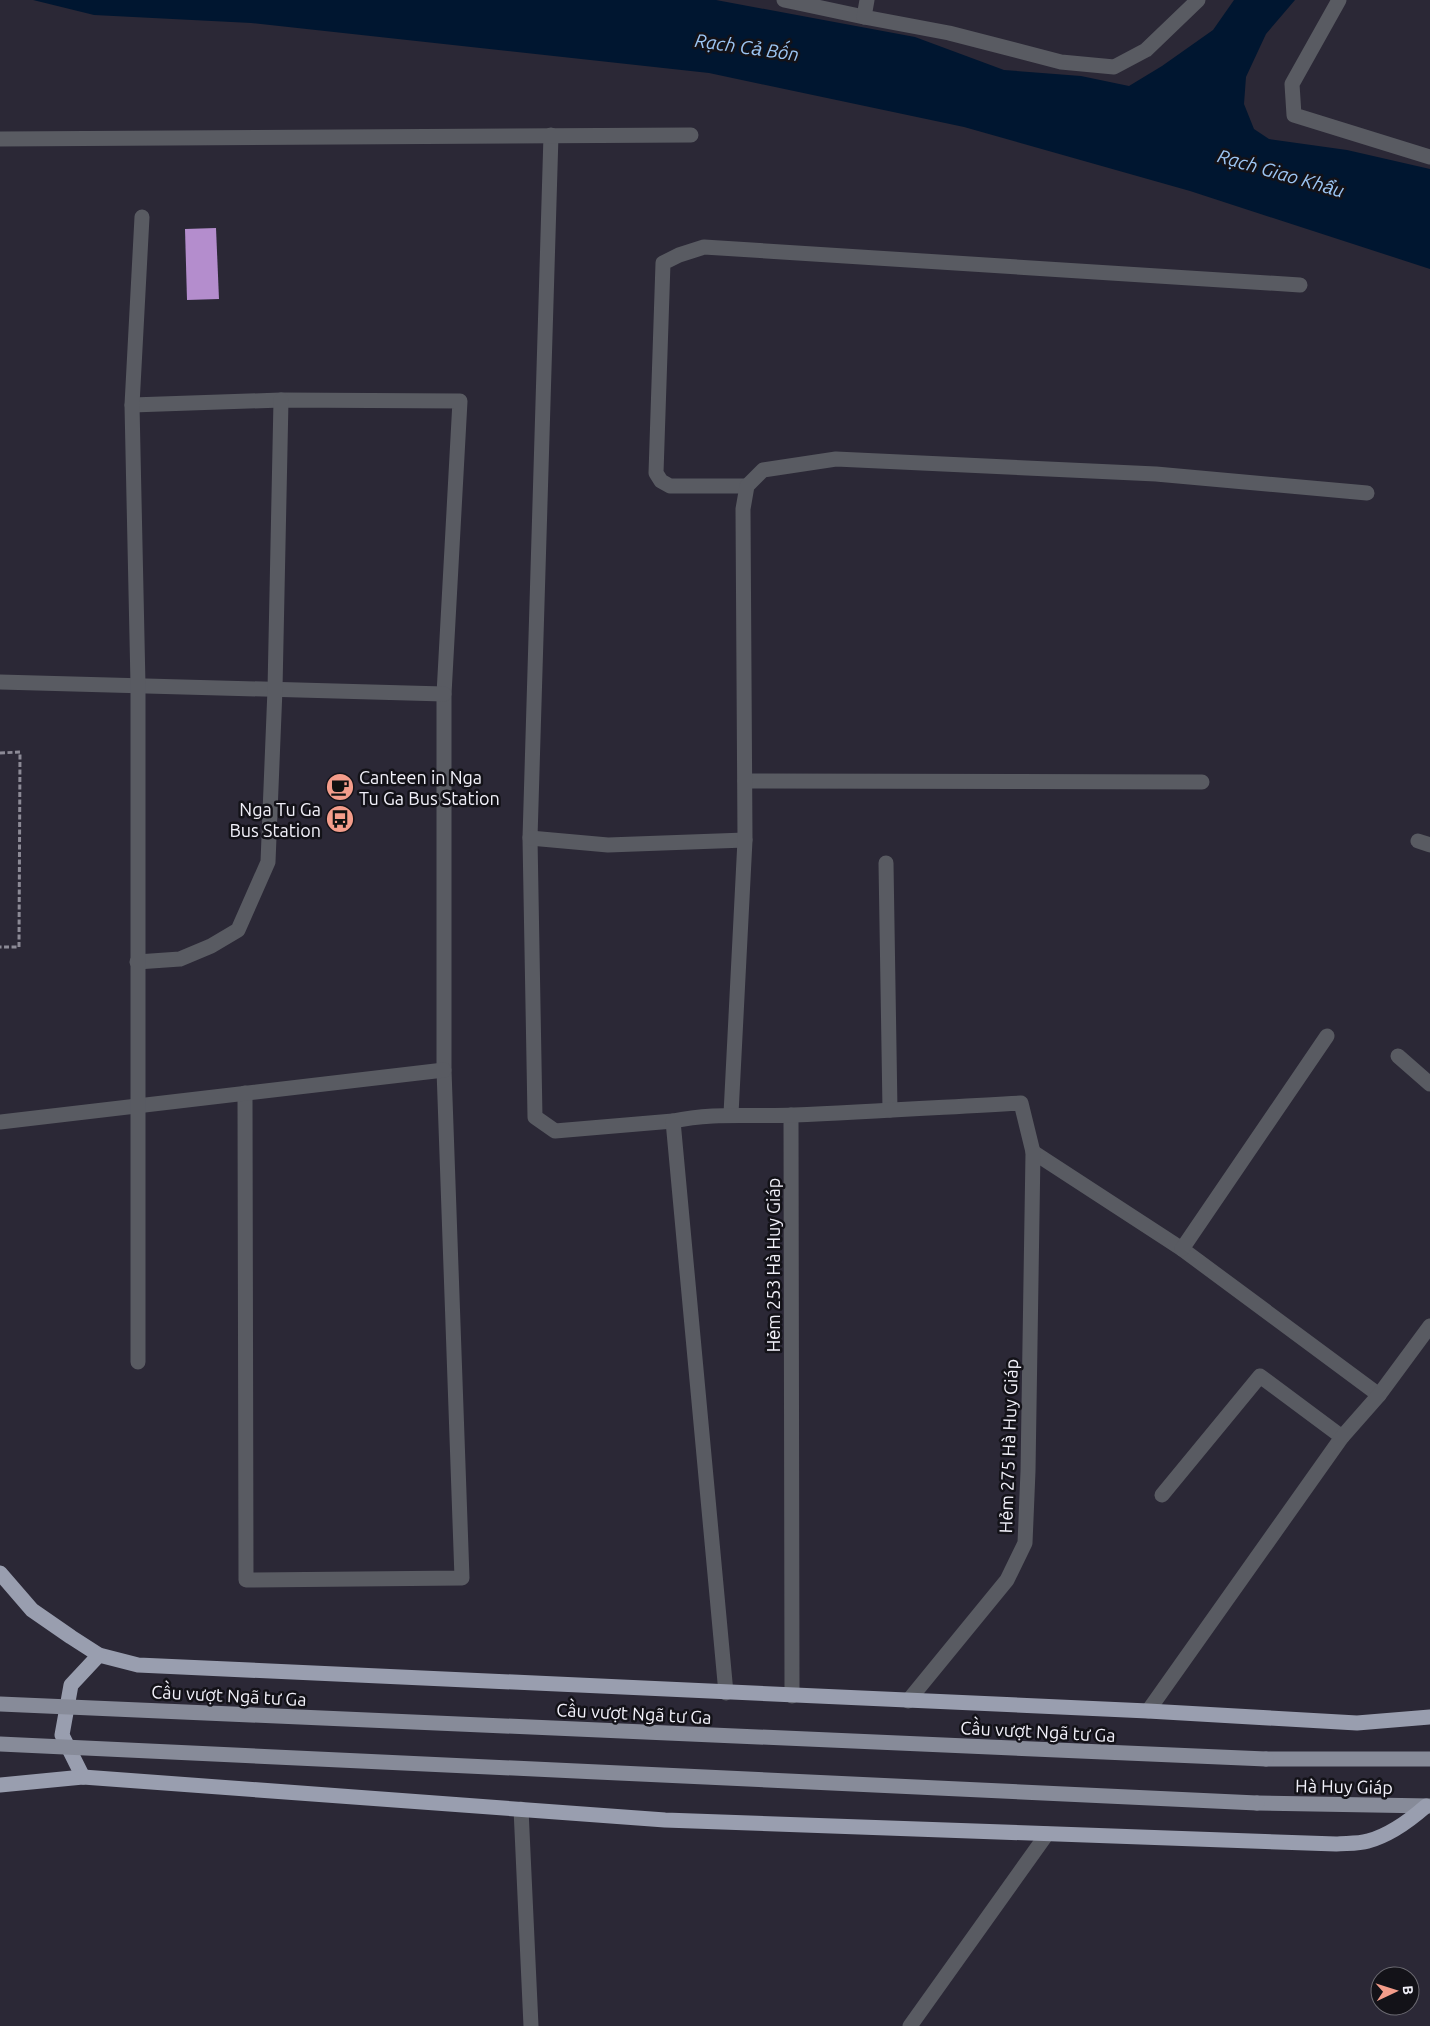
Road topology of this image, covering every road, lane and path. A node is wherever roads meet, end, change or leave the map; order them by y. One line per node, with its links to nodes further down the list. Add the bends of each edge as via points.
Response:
1 (784, 0): 5 (street)
2 (867, 0): 5 (street)
3 (1198, 0): 5 (street, via 1146,50 1114,67 1061,62 949,32)
4 (1339, 0): 9 (street, via 1292,84 1294,115)
5 (864, 18)
6 (550, 135): 7 (street); 8 (street); 23 (street)
7 (691, 135)
8 (0, 139)
9 (1430, 157)
10 (142, 217): 13 (street)
11 (1300, 285): 14 (street, via 704,247 679,255 663,263 656,474 670,486)
12 (281, 400): 13 (street); 18 (street); 19 (street, via 460,401)
13 (132, 406): 17 (street)
14 (747, 486): 15 (street, via 763,470 836,459 1156,474); 21 (street, via 743,510)
15 (1367, 493)
16 (0, 682): 17 (street)
17 (138, 685): 18 (street); 27 (street)
18 (275, 689): 19 (street); 27 (street, via 268,862 238,930 212,946 180,959)
19 (444, 694): 30 (street)
20 (0, 753): 26 (path, via 20,752 19,947)
21 (745, 781): 22 (street); 24 (street)
22 (1202, 782)
23 (530, 838): 24 (street, via 608,845); 37 (street, via 535,1117 555,1131)
24 (745, 840): 35 (street)
25 (886, 863): 34 (street)
26 (0, 947)
27 (138, 962): 33 (street)
28 (1327, 1036): 40 (street)
29 (1398, 1056): 31 (street)
30 (444, 1070): 32 (street); 32 (street, via 462,1578 246,1580)
31 (1430, 1084)
32 (245, 1093): 33 (street)
33 (139, 1106): 38 (street); 42 (street)
34 (890, 1110): 36 (street); 39 (street, via 1021,1103)
35 (731, 1114): 36 (street); 37 (street, via 693,1116)
36 (791, 1116): 49 (street, Hẻm 253 Hà Huy Giáp)
37 (673, 1121): 48 (street)
38 (0, 1122)
39 (1033, 1152): 40 (street); 50 (street, Hẻm 275 Hà Huy Giáp, via 1025,1543 1007,1580)
40 (1182, 1249): 43 (street)
41 (1430, 1326): 43 (street)
42 (138, 1362)
43 (1379, 1395): 44 (street)
44 (1342, 1437): 45 (street, via 1260,1376); 52 (street)
45 (1162, 1495)
46 (0, 1573): 47 (highway, via 32,1610)
47 (99, 1655): 48 (highway, via 138,1665); 57 (highway, via 71,1685 62,1736)
48 (726, 1692): 49 (highway)
49 (792, 1696): 50 (highway)
50 (908, 1701): 52 (highway)
51 (0, 1704): 55 (main road, Cầu vượt Ngã tư Ga, bridge)
52 (1148, 1711): 53 (highway, via 1357,1723)
53 (1430, 1717)
54 (0, 1744): 59 (main road, Hà Huy Giáp, bridge, via 1257,1803)
55 (1266, 1760): 56 (main road, Hà Huy Giáp)
56 (1430, 1760)
57 (83, 1777): 58 (highway); 60 (highway)
58 (0, 1785)
59 (1429, 1807): 61 (highway, via 1390,1832 1367,1841 1336,1844)
60 (521, 1809): 61 (highway, via 665,1820); 62 (street)
61 (1047, 1834): 63 (street)
62 (531, 2026)
63 (910, 2026)

